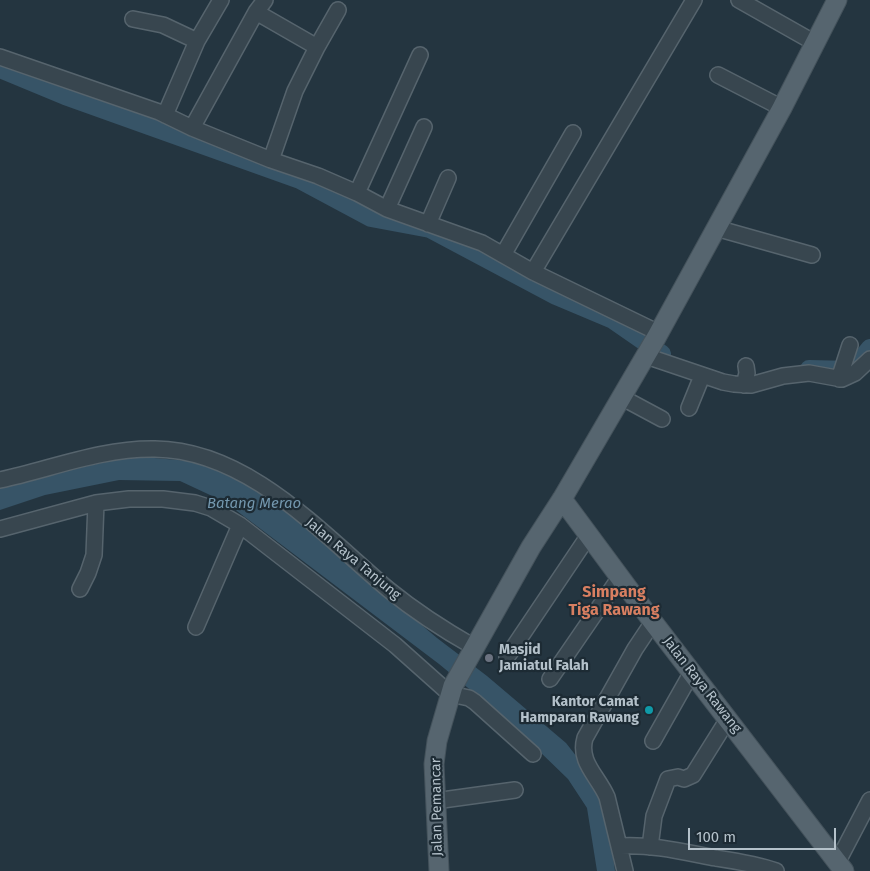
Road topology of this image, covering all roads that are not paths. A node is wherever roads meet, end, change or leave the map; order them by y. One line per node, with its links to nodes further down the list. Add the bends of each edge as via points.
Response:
1 (221, 0): 9 (street)
2 (265, 0): 7 (street)
3 (694, 0): 28 (street)
4 (739, 0): 10 (street)
5 (837, 0): 10 (main road, Jalan Pemancar)
6 (338, 10): 11 (street)
7 (256, 12): 11 (street); 18 (street)
8 (133, 19): 9 (street, via 163,25)
9 (197, 42): 16 (street)
10 (815, 43): 15 (main road, Jalan Pemancar)
11 (317, 47): 20 (street, via 295,92)
12 (420, 54): 22 (street)
13 (0, 57): 16 (street)
14 (718, 75): 15 (street)
15 (782, 108): 25 (main road, Jalan Pemancar)
16 (165, 115): 18 (street)
17 (424, 127): 23 (street)
18 (192, 128): 20 (street)
19 (573, 133): 26 (street)
20 (271, 160): 22 (street)
21 (448, 178): 24 (street)
22 (357, 193): 23 (street)
23 (387, 209): 24 (street)
24 (428, 224): 26 (street, via 482,243)
25 (716, 228): 27 (street); 29 (main road, Jalan Pemancar)
26 (503, 255): 28 (street)
27 (812, 255)
28 (533, 272): 29 (street)
29 (652, 345): 33 (street); 34 (main road, Jalan Pemancar)
30 (850, 345): 32 (street)
31 (870, 359): 32 (street, via 848,378)
32 (841, 372): 33 (street, via 794,374 751,385 745,376 734,384)
33 (702, 376): 35 (street)
34 (621, 397): 36 (street); 38 (main road, Jalan Pemancar)
35 (689, 408)
36 (662, 419)
37 (0, 480): 47 (street, Jalan Raya Tanjung, via 126,451 177,451 209,459 244,474 279,497 415,611)
38 (562, 499): 42 (main road, Jalan Raya Rawang); 47 (main road, Jalan Pemancar)
39 (96, 502): 40 (street, via 154,499 195,503 211,508); 41 (street); 44 (street, via 94,555)
40 (240, 525): 46 (street); 51 (street)
41 (0, 529)
42 (589, 535): 43 (main road, Jalan Raya Rawang); 48 (street)
43 (620, 577): 45 (main road, Jalan Raya Rawang); 50 (street)
44 (80, 589)
45 (653, 622): 49 (main road, Jalan Raya Rawang); 58 (street, via 583,746 584,759 607,796)
46 (196, 627)
47 (471, 651): 51 (main road, Jalan Pemancar)
48 (506, 657)
49 (692, 672): 52 (main road, Jalan Raya Rawang); 53 (street)
50 (550, 679)
51 (451, 690): 54 (street, via 475,702); 57 (main road, Jalan Pemancar, via 437,741)
52 (728, 719): 59 (street, via 693,775 684,779 668,778 654,816); 60 (main road, Jalan Raya Rawang)
53 (653, 741)
54 (533, 754)
55 (515, 790): 57 (street)
56 (870, 800): 60 (street)
57 (435, 801): 61 (main road, Jalan Pemancar)
58 (620, 846): 59 (street); 62 (street)
59 (650, 847): 63 (street)
60 (839, 868)
61 (439, 871)
62 (626, 871)
63 (776, 871)

